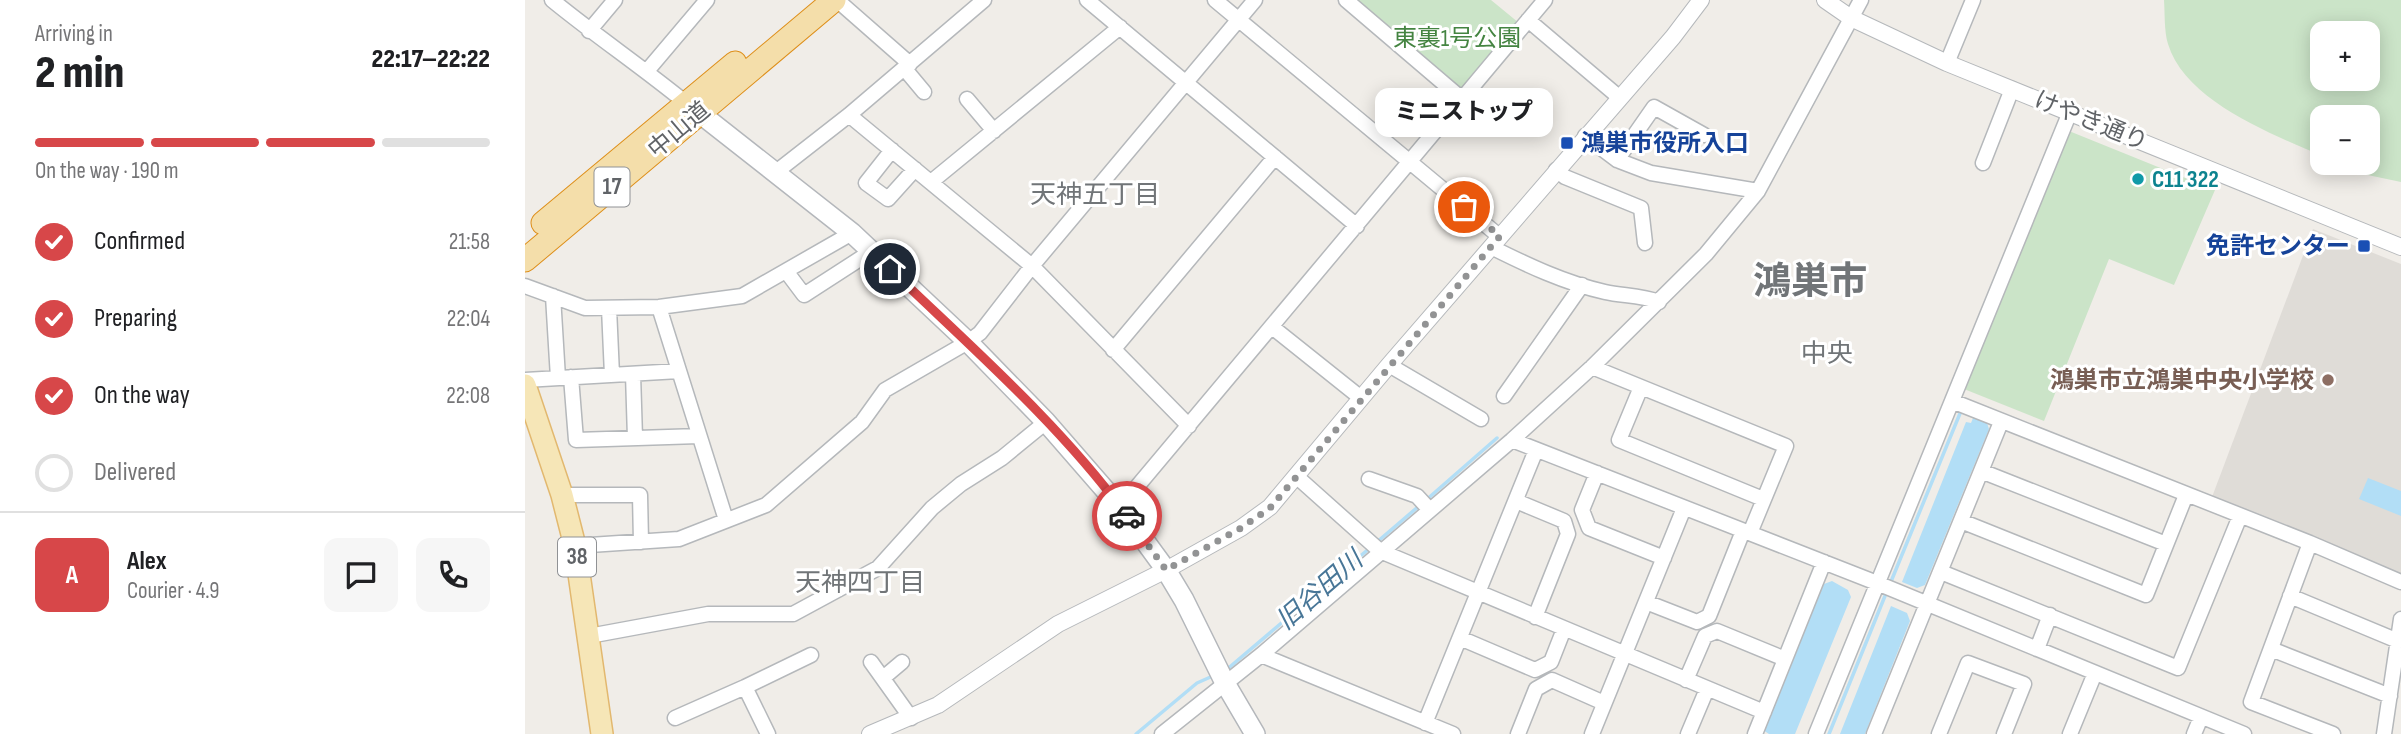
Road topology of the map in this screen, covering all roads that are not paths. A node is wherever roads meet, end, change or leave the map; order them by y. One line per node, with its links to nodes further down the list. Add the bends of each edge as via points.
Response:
1 (552, 0): 20 (street)
2 (615, 0): 20 (street)
3 (707, 0): 23 (street)
4 (813, 0): 30 (highway, 中山道 / 17)
5 (835, 0): 22 (street); 30 (highway, 中山道 / 17)
6 (984, 0): 22 (street)
7 (1087, 0): 19 (street)
8 (1215, 0): 17 (street)
9 (1255, 0): 17 (street)
10 (1346, 0): 29 (street)
11 (1545, 0): 18 (street)
12 (1701, 0): 27 (street)
13 (1825, 0): 16 (street, けやき通り)
14 (1861, 0): 16 (street)
15 (1973, 0): 21 (street)
16 (1851, 18): 21 (street, けやき通り); 45 (street)
17 (1239, 20): 24 (street); 39 (street)
18 (1528, 20): 27 (street); 29 (street)
19 (1120, 27): 24 (street); 33 (street)
20 (589, 31): 23 (street)
21 (1947, 63): 25 (street, けやき通り)
22 (907, 66): 26 (street); 32 (street)
23 (647, 71): 30 (street)
24 (1187, 82): 37 (street); 54 (street)
25 (2012, 89): 31 (street, けやき通り); 40 (street)
26 (924, 92)
27 (1620, 98): 35 (street)
28 (967, 99): 33 (street)
29 (1462, 99): 39 (street)
30 (693, 108): 43 (main road); 48 (highway, 中山道 / 17); 53 (highway, 中山道 / 17)
31 (2070, 112): 51 (street, けやき通り); 75 (street)
32 (849, 115): 36 (street); 43 (street)
33 (994, 131): 44 (street)
34 (1704, 135): 38 (street, via 1654,107)
35 (1585, 136): 38 (street); 42 (street)
36 (892, 150): 41 (street); 41 (street, via 866,183 888,199)
37 (1275, 157): 46 (street); 64 (street)
38 (1617, 160): 45 (street, via 1651,173)
39 (1410, 162): 46 (street); 49 (street)
40 (1983, 163)
41 (915, 169): 44 (street)
42 (1556, 170): 49 (street); 50 (street, via 1641,208)
43 (776, 172): 47 (main road)
44 (931, 182): 54 (street)
45 (1758, 191): 59 (street)
46 (1357, 226): 62 (street)
47 (852, 233): 52 (main road); 55 (street)
48 (525, 239)
49 (1495, 242): 56 (street, via 1532,267); 65 (street)
50 (1645, 243)
51 (2401, 247)
52 (871, 251): 55 (street, via 804,295); 63 (main road)
53 (525, 260)
54 (1032, 266): 63 (street); 64 (street)
55 (786, 271): 60 (street, via 742,296)
56 (1582, 285): 59 (street); 73 (street)
57 (525, 286): 58 (street)
58 (554, 296): 61 (street, via 585,308); 70 (street)
59 (1659, 302): 66 (street)
60 (659, 307): 61 (street); 67 (street)
61 (609, 308): 69 (street)
62 (1272, 327): 74 (street); 79 (street)
63 (968, 342): 77 (main road); 96 (street, via 885,390 862,422 766,505)
64 (1113, 350): 79 (street)
65 (1389, 365): 74 (street); 76 (street)
66 (1592, 367): 72 (street); 82 (street)
67 (679, 371): 68 (street); 80 (street)
68 (633, 374): 69 (street); 81 (street)
69 (612, 375): 70 (street)
70 (565, 378): 71 (street); 81 (street, via 576,440)
71 (525, 383): 88 (main road, 38)
72 (1641, 387): 90 (street, via 1619,440); 90 (street, via 1786,446)
73 (1504, 396)
74 (1361, 398): 86 (street)
75 (1952, 401): 78 (street); 109 (street)
76 (1481, 419)
77 (1046, 422): 92 (main road); 118 (street, via 932,508 878,568 793,614 708,614)
78 (2001, 422): 84 (street); 89 (street)
79 (1189, 426): 92 (street)
80 (699, 436): 81 (street); 96 (street)
81 (635, 438)
82 (1512, 440): 83 (street); 94 (street)
83 (1536, 450): 85 (street); 91 (street)
84 (1981, 471): 97 (street); 101 (street)
85 (1597, 473): 93 (street); 104 (street, via 1582,509 1589,527)
86 (1296, 476): 103 (street); 106 (street, via 1257,519)
87 (1369, 479): 94 (street, via 1417,496)
88 (562, 495): 99 (street, via 640,495); 102 (main road, 38)
89 (2186, 495): 95 (street); 101 (street)
90 (1763, 499): 98 (street)
91 (1516, 501): 110 (street); 115 (street, via 1564,521 1568,534)
92 (1120, 507): 106 (main road)
93 (1684, 508): 98 (street); 104 (street)
94 (1429, 509): 103 (street)
95 (2240, 516): 100 (street); 114 (street, via 2178,668)
96 (726, 520): 99 (street, via 679,539)
97 (1962, 521): 101 (street, via 2146,594); 107 (street)
98 (1746, 532): 105 (street); 112 (street, via 1709,616 1697,622)
99 (642, 542): 102 (street)
100 (2310, 543): 108 (street); 111 (street)
101 (2166, 544)
102 (575, 546): 118 (main road, 38)
103 (1380, 551): 110 (street); 124 (street)
104 (1664, 558): 112 (street)
105 (1824, 562): 109 (street); 126 (street)
106 (1166, 570): 132 (main road); 139 (street, via 1058,624 970,685)
107 (1941, 572): 113 (street); 114 (street)
108 (2401, 582)
109 (1877, 583): 113 (street); 152 (street)
110 (1479, 593): 115 (street); 119 (street)
111 (2290, 596): 120 (street); 122 (street)
112 (1646, 602): 125 (street)
113 (1926, 605): 121 (street); 153 (street)
114 (2050, 615): 121 (street)
115 (1535, 617): 117 (street)
116 (2401, 620): 120 (street)
117 (1564, 629): 119 (street, via 1551,662 1535,670); 125 (street)
118 (589, 636): 142 (main road, 38)
119 (1460, 638): 141 (street)
120 (2398, 641): 135 (street)
121 (2037, 649): 129 (street)
122 (2271, 649): 135 (street); 159 (street, via 2251,702)
123 (811, 655): 133 (street)
124 (1261, 655): 132 (street); 141 (street)
125 (1625, 655): 131 (street); 136 (street)
126 (1785, 659): 131 (street, via 1717,631 1705,636); 137 (street)
127 (871, 662): 130 (street)
128 (902, 662): 130 (street)
129 (2095, 673): 138 (street); 156 (street)
130 (883, 678): 139 (street)
131 (1686, 680): 134 (street)
132 (1225, 683): 145 (street); 146 (main road)
133 (745, 687): 140 (street); 143 (street)
134 (1707, 689): 137 (street); 150 (street)
135 (2390, 696): 160 (street)
136 (1604, 703): 148 (street, via 1552,680 1536,689); 149 (street)
137 (1764, 712): 151 (street)
138 (2201, 717): 157 (street); 158 (street)
139 (911, 718): 144 (street)
140 (674, 719)
141 (1425, 723): 147 (street)
142 (602, 734)
143 (768, 734)
144 (870, 734)
145 (1162, 734)
146 (1255, 734)
147 (1453, 734)
148 (1518, 734)
149 (1592, 734)
150 (1688, 734)
151 (1755, 734)
152 (1816, 734)
153 (1874, 734)
154 (1939, 734): 155 (street, via 1968,663 2024,684)
155 (2004, 734)
156 (2070, 734)
157 (2194, 734)
158 (2244, 734)
159 (2333, 734)
160 (2384, 734)

